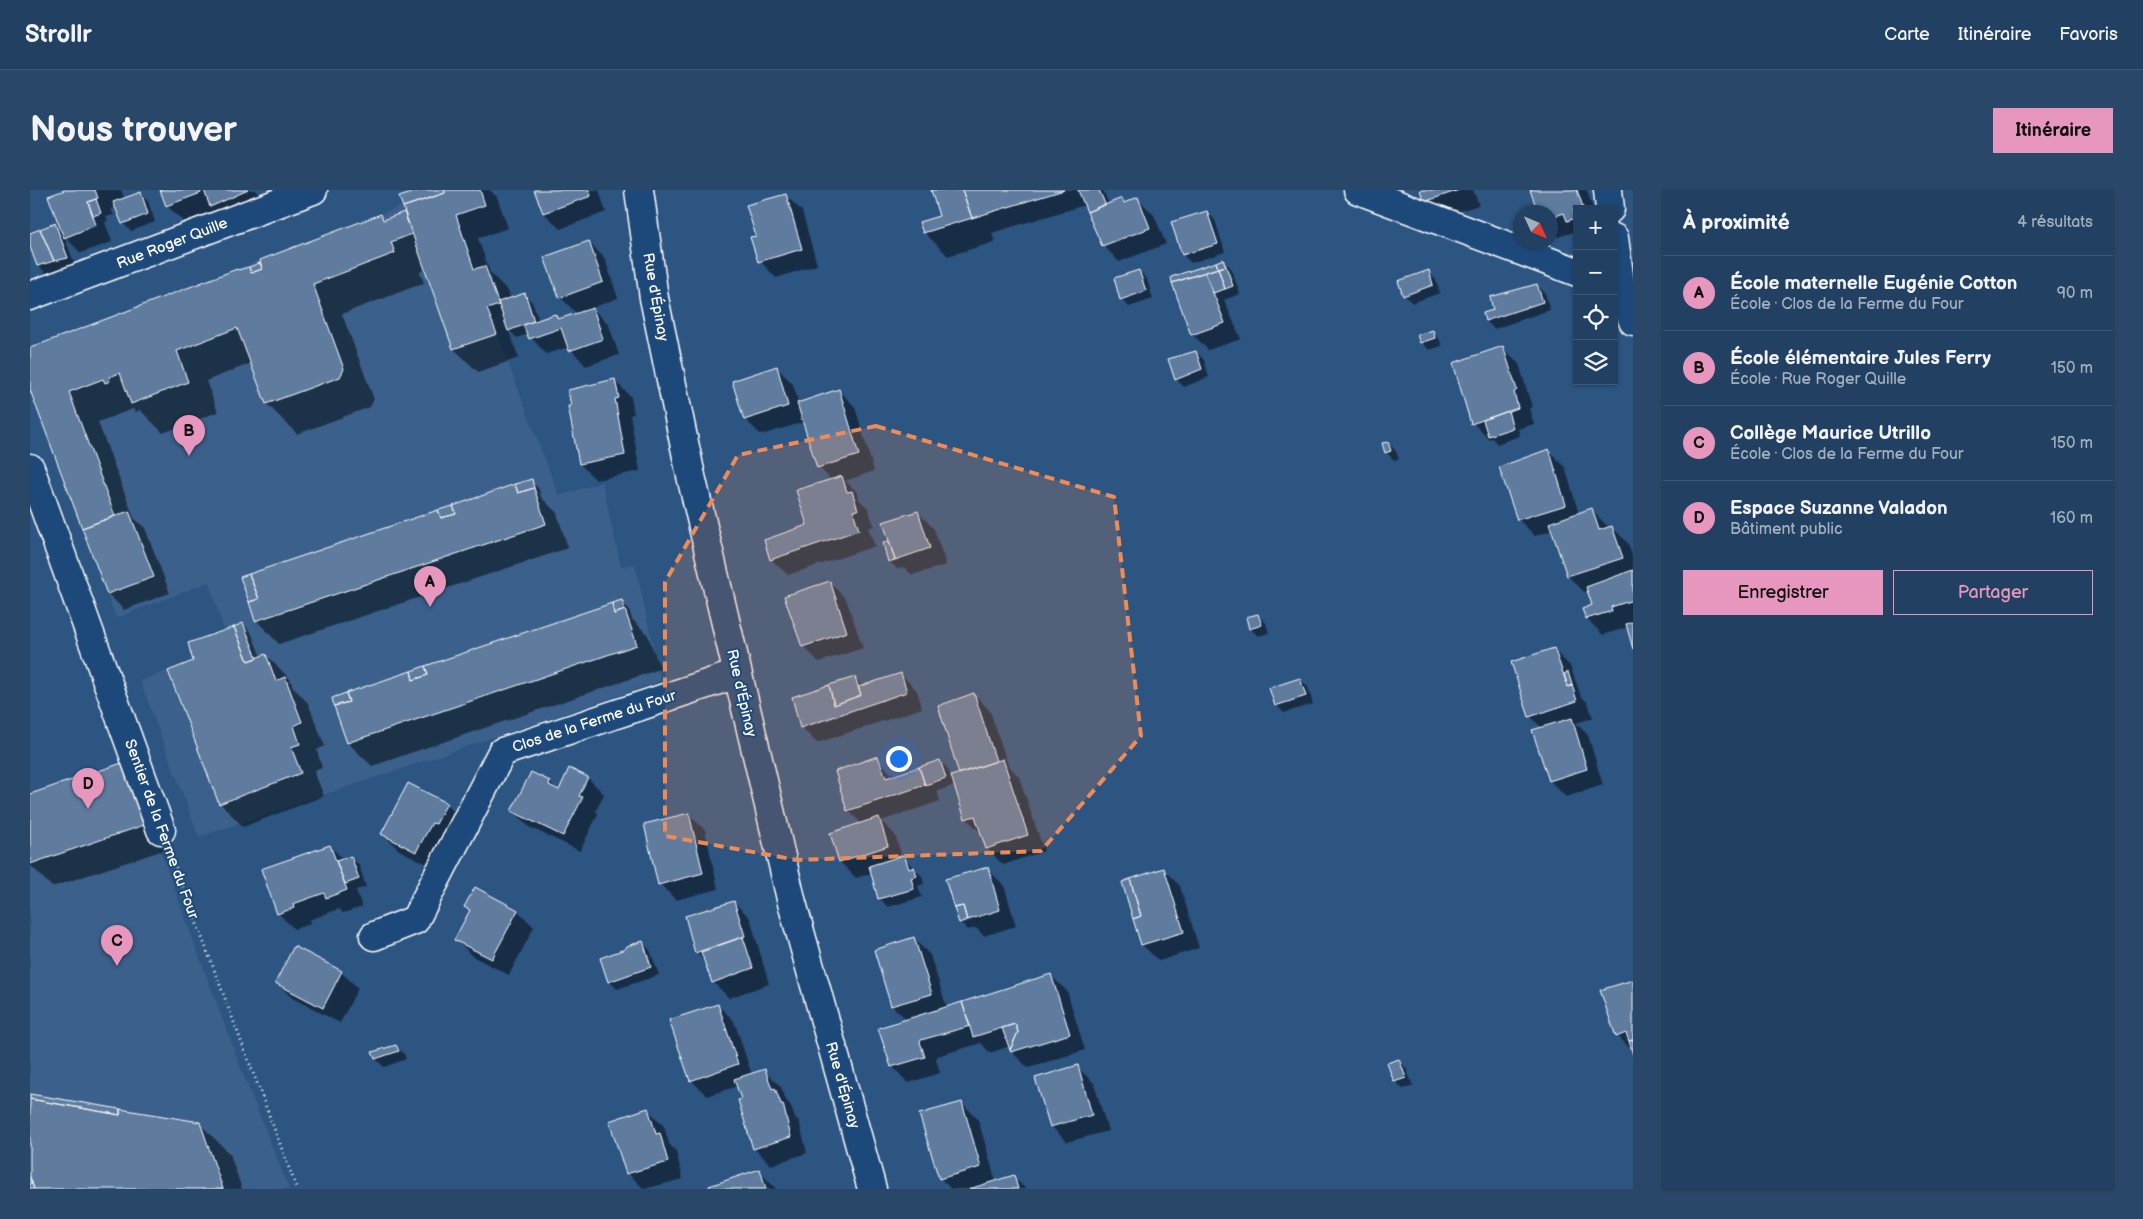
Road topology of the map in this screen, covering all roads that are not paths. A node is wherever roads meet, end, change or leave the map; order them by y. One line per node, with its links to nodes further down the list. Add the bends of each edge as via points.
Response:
1 (314, 190): 9 (street, Rue Roger Quille)
2 (639, 190): 12 (street, Rue d'Épinay, via 656,307)
3 (1358, 190): 7 (street)
4 (1608, 190): 5 (street)
5 (1610, 205)
6 (1616, 250): 8 (street)
7 (1573, 271)
8 (1623, 289): 10 (street)
9 (30, 296)
10 (1633, 321)
11 (30, 468): 13 (street, Sentier de la Ferme du Four)
12 (737, 674): 14 (street, Clos de la Ferme du Four, via 502,752 415,920); 15 (street, Rue d'Épinay, via 792,903)
13 (161, 830)
14 (374, 936)
15 (872, 1189)

